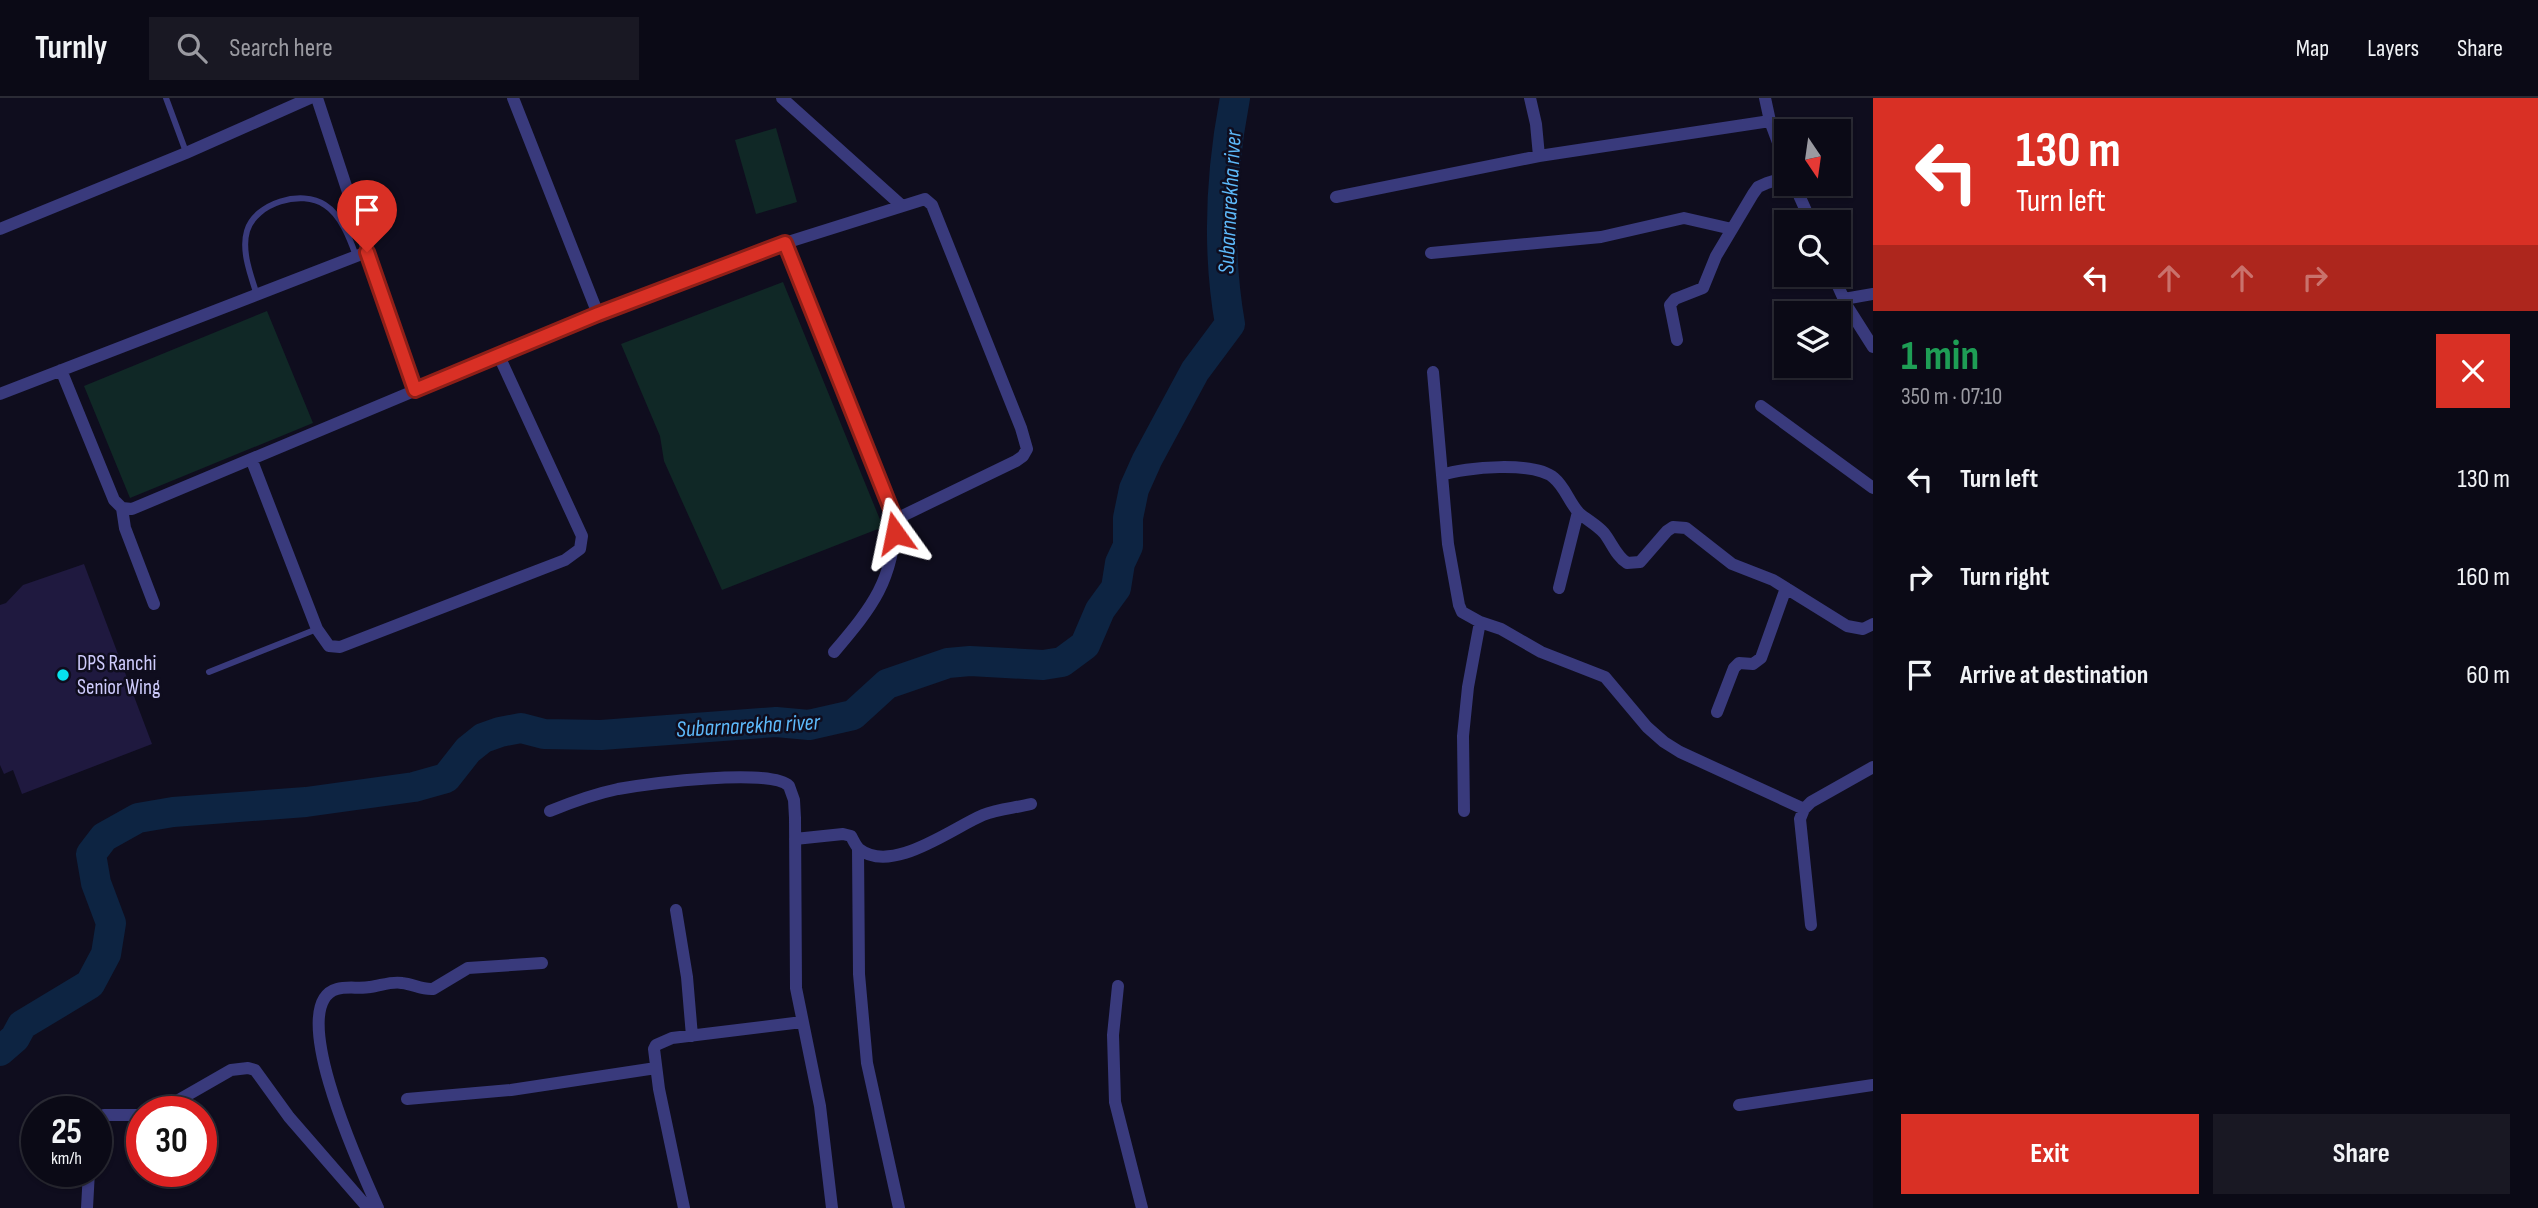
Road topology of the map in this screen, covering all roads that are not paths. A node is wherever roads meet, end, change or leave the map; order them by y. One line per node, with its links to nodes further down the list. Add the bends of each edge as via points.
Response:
1 (166, 98): 10 (lane)
2 (310, 98): 10 (street)
3 (317, 98): 19 (street)
4 (513, 98): 24 (street)
5 (782, 98): 14 (street)
6 (1530, 98): 11 (street)
7 (1765, 98): 8 (street)
8 (1770, 121): 9 (street); 11 (street)
9 (1774, 132)
10 (186, 153): 15 (street)
11 (1539, 156): 13 (street)
12 (1774, 181): 16 (street, via 1758,187)
13 (1336, 197)
14 (901, 205): 17 (street); 38 (street, via 925,199 932,205 1027,449 1016,461)
15 (0, 229)
16 (1732, 229): 18 (street, via 1684,218 1601,237); 25 (street, via 1703,288 1670,304)
17 (785, 243): 24 (street); 38 (street)
18 (1431, 253)
19 (362, 254): 22 (street); 22 (lane, via 326,205 305,198 275,204 253,219 246,232 246,253); 30 (street)
20 (1838, 287): 23 (street)
21 (1873, 294): 23 (street)
22 (257, 295): 28 (street)
23 (1844, 299): 26 (street)
24 (598, 314): 27 (street)
25 (1677, 340)
26 (1873, 347)
27 (499, 356): 30 (street); 44 (street, via 574,515 582,536 580,549 565,561 340,647 329,646)
28 (61, 370): 31 (street); 36 (street, via 104,479)
29 (1433, 372): 34 (street)
30 (415, 390): 33 (street)
31 (0, 394)
32 (1761, 406): 35 (street)
33 (251, 461): 36 (street, via 132,509); 44 (street)
34 (1442, 475): 37 (street, via 1462,470 1542,470 1561,486); 42 (street, via 1459,605 1462,612)
35 (1873, 488)
36 (122, 508): 41 (street)
37 (1578, 512): 39 (street); 40 (street, via 1600,528 1627,563 1640,562 1667,531 1686,528 1732,564)
38 (895, 519): 45 (street, via 894,548 881,589)
39 (1559, 588)
40 (1786, 588): 43 (street, via 1847,626 1863,629); 47 (street, via 1761,658 1734,668)
41 (154, 604)
42 (1480, 622): 50 (street, via 1605,677 1664,742); 52 (street, via 1463,736)
43 (1873, 625)
44 (317, 629): 46 (lane)
45 (834, 652)
46 (209, 672)
47 (1717, 712)
48 (1873, 767): 50 (street)
49 (1031, 804): 54 (street, via 985,814 893,856 877,858)
50 (1804, 808): 56 (street, via 1800,819)
51 (550, 811): 53 (street, via 620,789 718,778 776,778 792,792)
52 (1464, 811)
53 (795, 839): 54 (street, via 842,834 851,836); 59 (street, via 796,988)
54 (858, 849): 72 (street, via 859,974 867,1063)
55 (676, 910): 60 (street)
56 (1811, 925)
57 (542, 962): 69 (street, via 468,968 433,989 397,982 337,989 324,999 317,1025 327,1075)
58 (1118, 986): 73 (street, via 1113,1035 1115,1102)
59 (802, 1022): 60 (street); 71 (street, via 820,1106)
60 (692, 1036): 61 (street, via 659,1042 654,1049)
61 (656, 1068): 64 (street, via 511,1090); 70 (street)
62 (1873, 1085): 65 (street)
63 (186, 1096): 68 (street, via 231,1070 255,1070)
64 (407, 1099)
65 (1739, 1105)
66 (88, 1187): 67 (street)
67 (87, 1208)
68 (368, 1208)
69 (378, 1208)
70 (684, 1208)
71 (832, 1208)
72 (899, 1208)
73 (1142, 1208)

